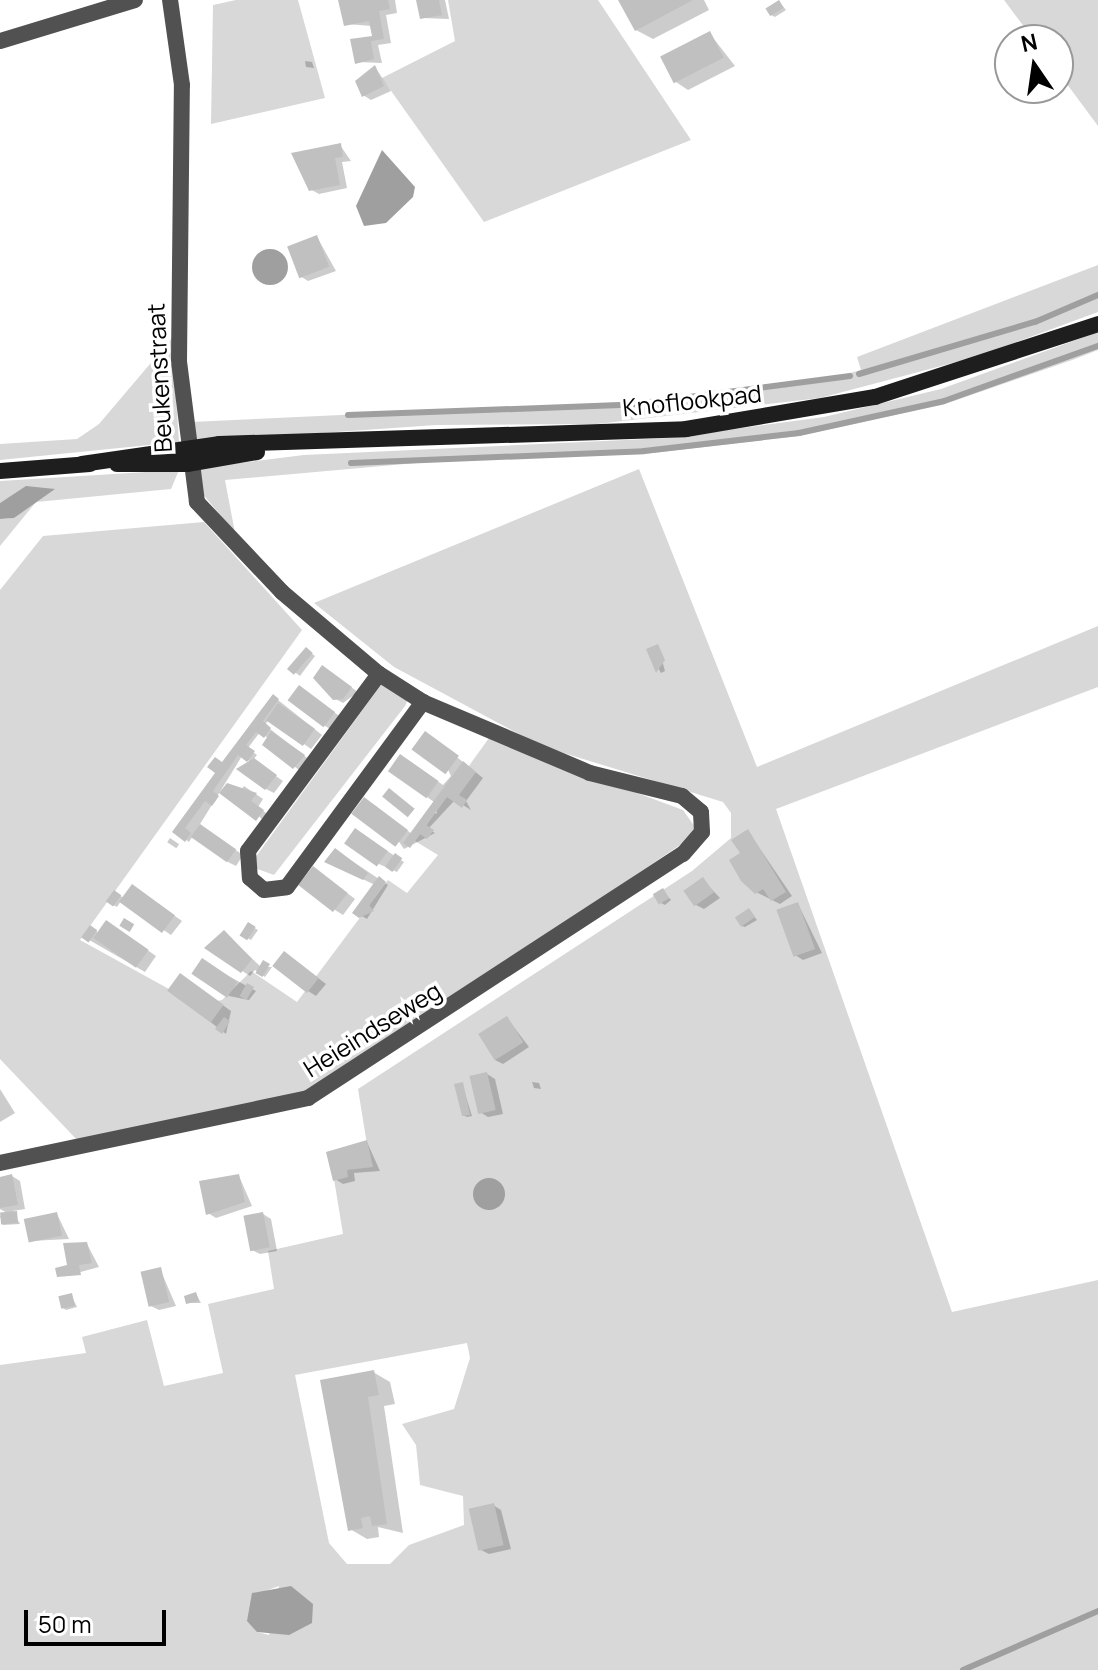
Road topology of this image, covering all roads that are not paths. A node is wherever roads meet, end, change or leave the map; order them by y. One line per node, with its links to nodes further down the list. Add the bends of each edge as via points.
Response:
1 (135, 0): 3 (street)
2 (170, 0): 5 (street, Beukenstraat, via 182,85 178,327)
3 (0, 41)
4 (1098, 324): 5 (main road, Knoflookpad, via 875,397 686,429)
5 (187, 455): 6 (main road, Knoflookpad); 7 (street, Beukenstraat, via 197,502 244,555)
6 (0, 471)
7 (379, 674): 8 (street, Beukenstraat); 8 (street, via 248,851 250,878 264,890 287,887)
8 (423, 702): 9 (street, Beukenstraat, via 590,773 682,796)
9 (701, 812): 10 (street, Heieindseweg, via 702,832 683,854 308,1098)
10 (0, 1163)

